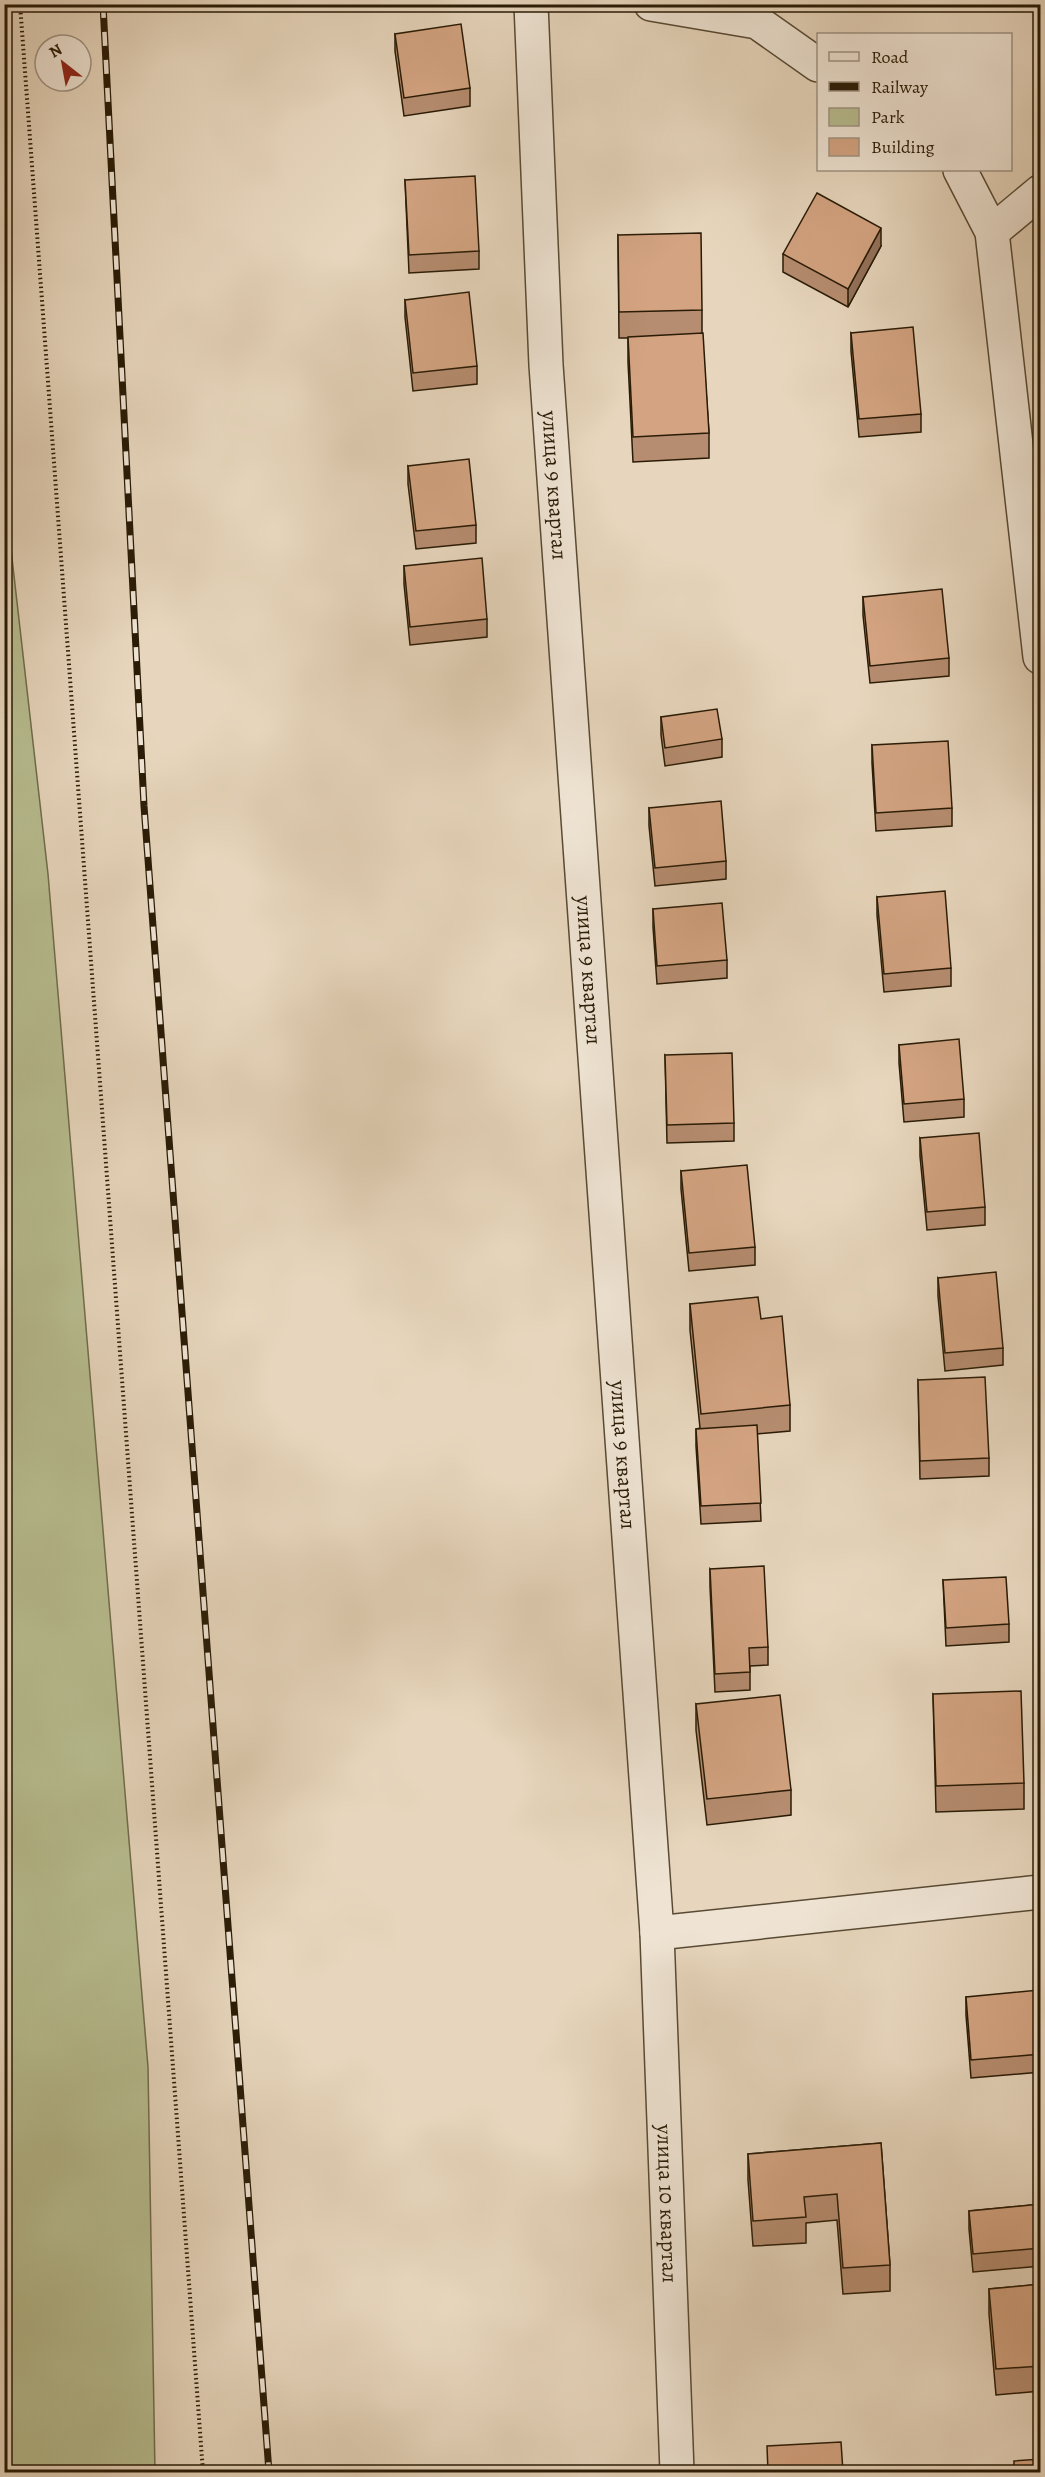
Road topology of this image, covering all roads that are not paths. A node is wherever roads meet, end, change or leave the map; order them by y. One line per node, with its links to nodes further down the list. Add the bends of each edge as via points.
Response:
1 (531, 4): 9 (street, улица 9 квартал, via 546,365)
2 (651, 4): 3 (street, via 757,22)
3 (817, 64)
4 (961, 171): 6 (street)
5 (1041, 192): 6 (street)
6 (992, 232): 7 (street)
7 (1041, 657)
8 (1041, 1892): 9 (street)
9 (657, 1934): 10 (street, улица 10 квартал)
10 (677, 2472)

